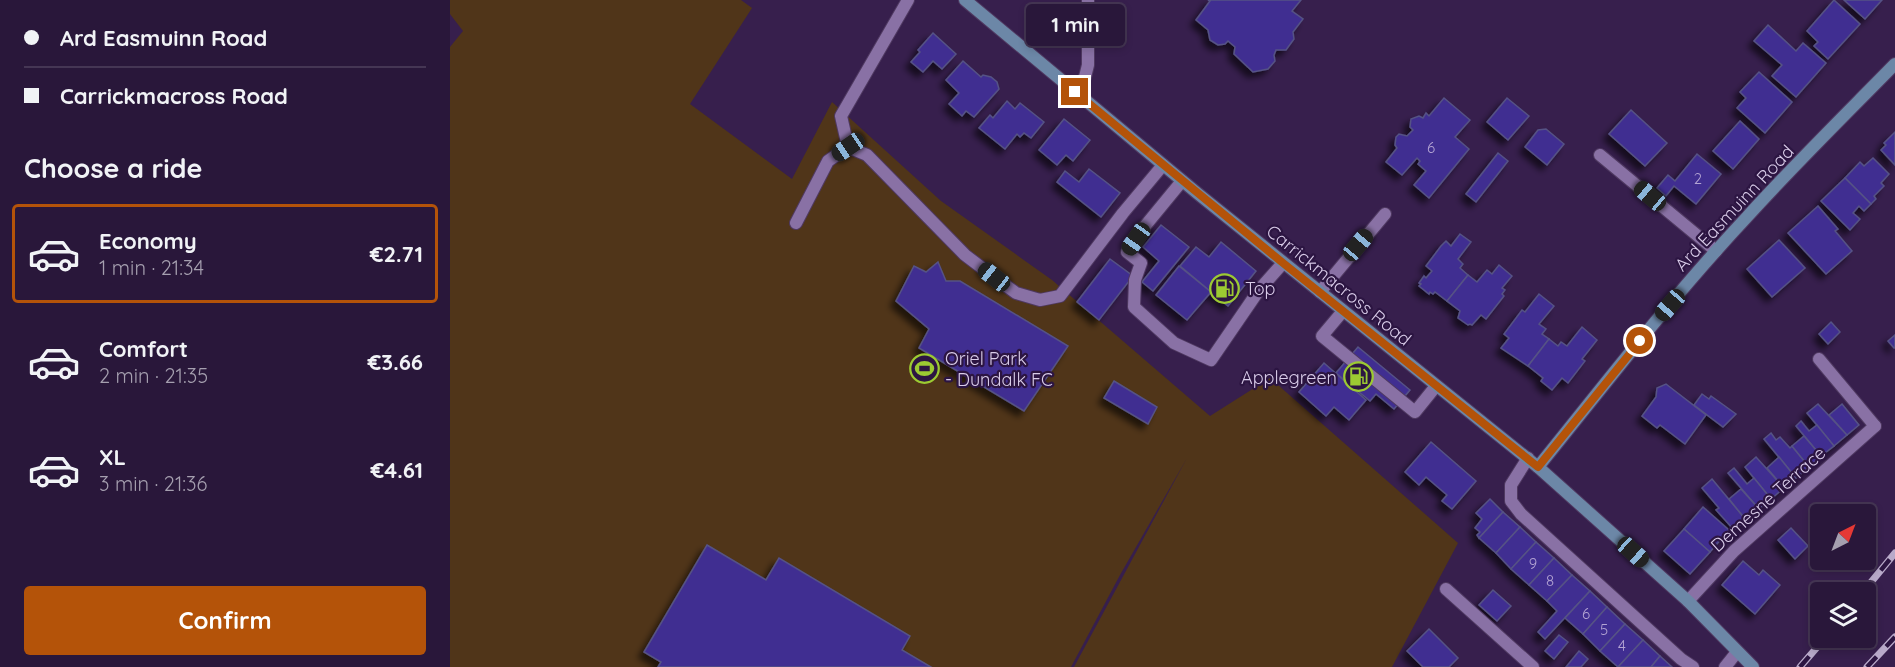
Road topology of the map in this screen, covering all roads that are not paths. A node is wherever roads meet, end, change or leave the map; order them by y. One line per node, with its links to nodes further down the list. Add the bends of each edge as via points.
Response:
1 (908, 0): 6 (street, via 841,116)
2 (965, 0): 5 (main road, Carrickmacross Road)
3 (1088, 0): 5 (street, via 1088,65)
4 (1895, 64): 12 (main road, Ard Easmuinn Road)
5 (1075, 92): 8 (main road, Carrickmacross Road)
6 (848, 147): 8 (street, via 867,155 965,255 1016,293 1040,300 1060,296); 11 (street, via 828,161)
7 (1600, 154): 12 (street)
8 (1163, 165): 9 (main road, Carrickmacross Road)
9 (1182, 181): 13 (main road, Carrickmacross Road); 13 (street, via 1127,252 1141,263 1135,280 1134,308 1174,343 1210,360)
10 (1384, 214): 14 (street)
11 (796, 223)
12 (1716, 251): 19 (main road, Ard Easmuinn Road)
13 (1283, 263): 14 (main road, Carrickmacross Road)
14 (1320, 292): 15 (main road, Carrickmacross Road)
15 (1343, 311): 17 (main road, Carrickmacross Road); 17 (street, via 1322,336 1415,412)
16 (1819, 360): 21 (street, Demesne Terrace, via 1875,426 1734,551)
17 (1436, 386): 18 (main road, Carrickmacross Road)
18 (1528, 458): 19 (main road, Carrickmacross Road); 24 (street, via 1511,485 1511,501 1521,514)
19 (1538, 467): 21 (main road, Carrickmacross Road)
20 (1446, 589): 23 (street)
21 (1688, 601): 22 (main road, Carrickmacross Road)
22 (1740, 654): 25 (street); 26 (main road)
23 (1533, 667)
24 (1693, 667)
25 (1725, 667)
26 (1753, 667)

